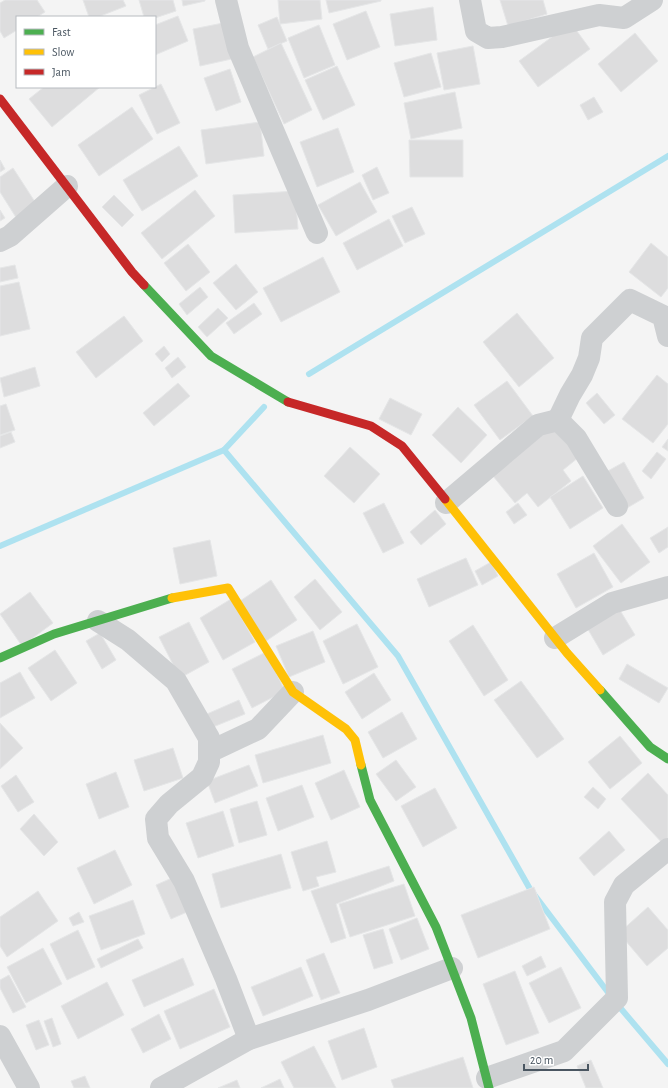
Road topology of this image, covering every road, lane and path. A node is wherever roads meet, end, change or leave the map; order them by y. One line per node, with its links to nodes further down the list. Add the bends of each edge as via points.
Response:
1 (226, 0): 6 (street, via 238,48)
2 (470, 0): 3 (street, via 476,31 488,38 502,38 599,15 624,18)
3 (652, 0)
4 (0, 99): 5 (street)
5 (67, 186): 7 (street, via 10,236); 10 (street, via 132,272 211,356 289,403 371,426 402,446)
6 (316, 233)
7 (0, 241)
8 (668, 336): 9 (street, via 663,316 630,300 592,338 589,358 582,375)
9 (558, 420): 10 (street, via 538,425); 11 (street, via 576,438)
10 (446, 503): 14 (street)
11 (617, 506)
12 (668, 587): 14 (street, via 612,602)
13 (98, 621): 15 (street, via 54,634); 16 (street, via 166,599 228,588); 17 (street, via 128,640 176,682 209,738)
14 (555, 638): 18 (street, via 650,748)
15 (0, 658)
16 (292, 692): 17 (street, via 258,729); 20 (street, via 346,729 355,740 370,800 436,927)
17 (209, 752): 22 (street, via 209,762 202,777 169,804 156,819 158,838 184,881)
18 (668, 759)
19 (668, 849): 23 (street, via 624,885 615,902 617,998 564,1051)
20 (452, 968): 22 (street, via 368,1000); 23 (street, via 471,1018)
21 (0, 1036): 24 (street)
22 (249, 1039): 25 (street)
23 (488, 1083)
24 (29, 1088)
25 (162, 1088)

